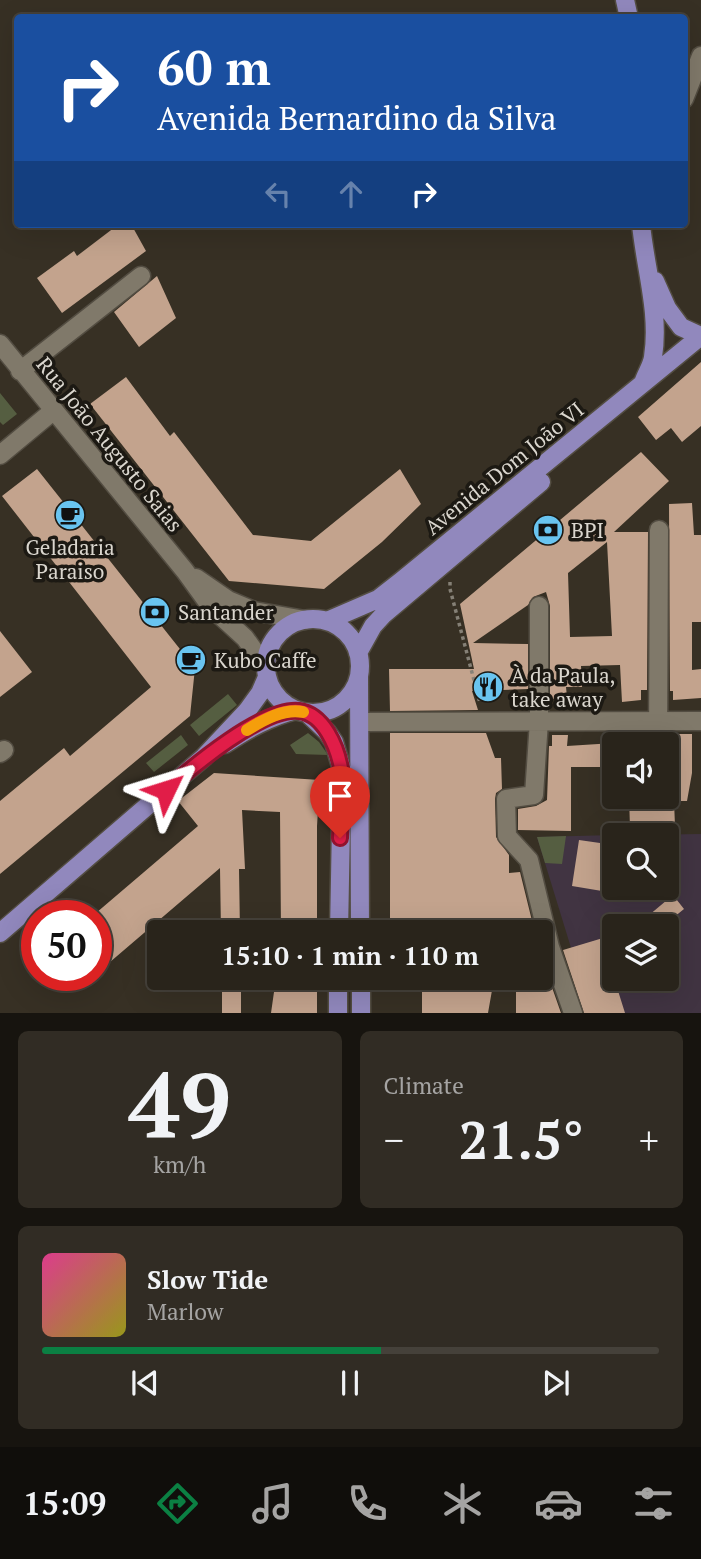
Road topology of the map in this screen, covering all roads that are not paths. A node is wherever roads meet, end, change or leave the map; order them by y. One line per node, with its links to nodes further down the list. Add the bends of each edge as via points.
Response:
1 (701, 56): 2 (street)
2 (688, 89)
3 (641, 228): 4 (main road)
4 (644, 255): 6 (main road, via 671,316 681,327); 10 (main road, via 654,333 653,359)
5 (141, 276): 9 (street)
6 (701, 336): 10 (main road, Avenida Dom João VI)
7 (0, 344): 9 (street, Rua João Augusto Saias)
8 (701, 352): 18 (main road, Avenida Dom João VI, via 384,614)
9 (20, 371): 11 (street, Rua João Augusto Saias)
10 (642, 386): 17 (main road, Avenida Dom João VI, via 378,599)
11 (53, 411): 12 (street); 14 (street, Rua João Augusto Saias)
12 (0, 456)
13 (659, 530): 23 (street)
14 (185, 571): 16 (street, via 228,600 254,611); 19 (street, via 211,607 245,638)
15 (539, 606): 22 (street)
16 (305, 620): 17 (main road); 19 (main road, via 281,631 267,653)
17 (327, 621): 18 (main road, via 347,633)
18 (358, 653): 20 (main road)
19 (266, 671): 21 (main road, via 272,691); 27 (main road, via 260,693)
20 (359, 675): 21 (main road, via 355,688 334,708); 25 (main road)
21 (301, 712): 27 (main road, via 275,715); 28 (main road, via 327,732 342,770)
22 (539, 721): 23 (street); 25 (street); 30 (street, via 534,795 506,799 507,836 529,860)
23 (659, 721): 24 (street); 26 (street)
24 (701, 721)
25 (361, 722): 29 (main road)
26 (659, 732)
27 (204, 757): 31 (main road)
28 (339, 920)
29 (360, 920)
30 (540, 920)
31 (0, 933)
32 (553, 966): 37 (street)
33 (338, 990): 35 (main road)
34 (360, 990): 36 (main road)
35 (338, 1013)
36 (361, 1013)
37 (573, 1013)

